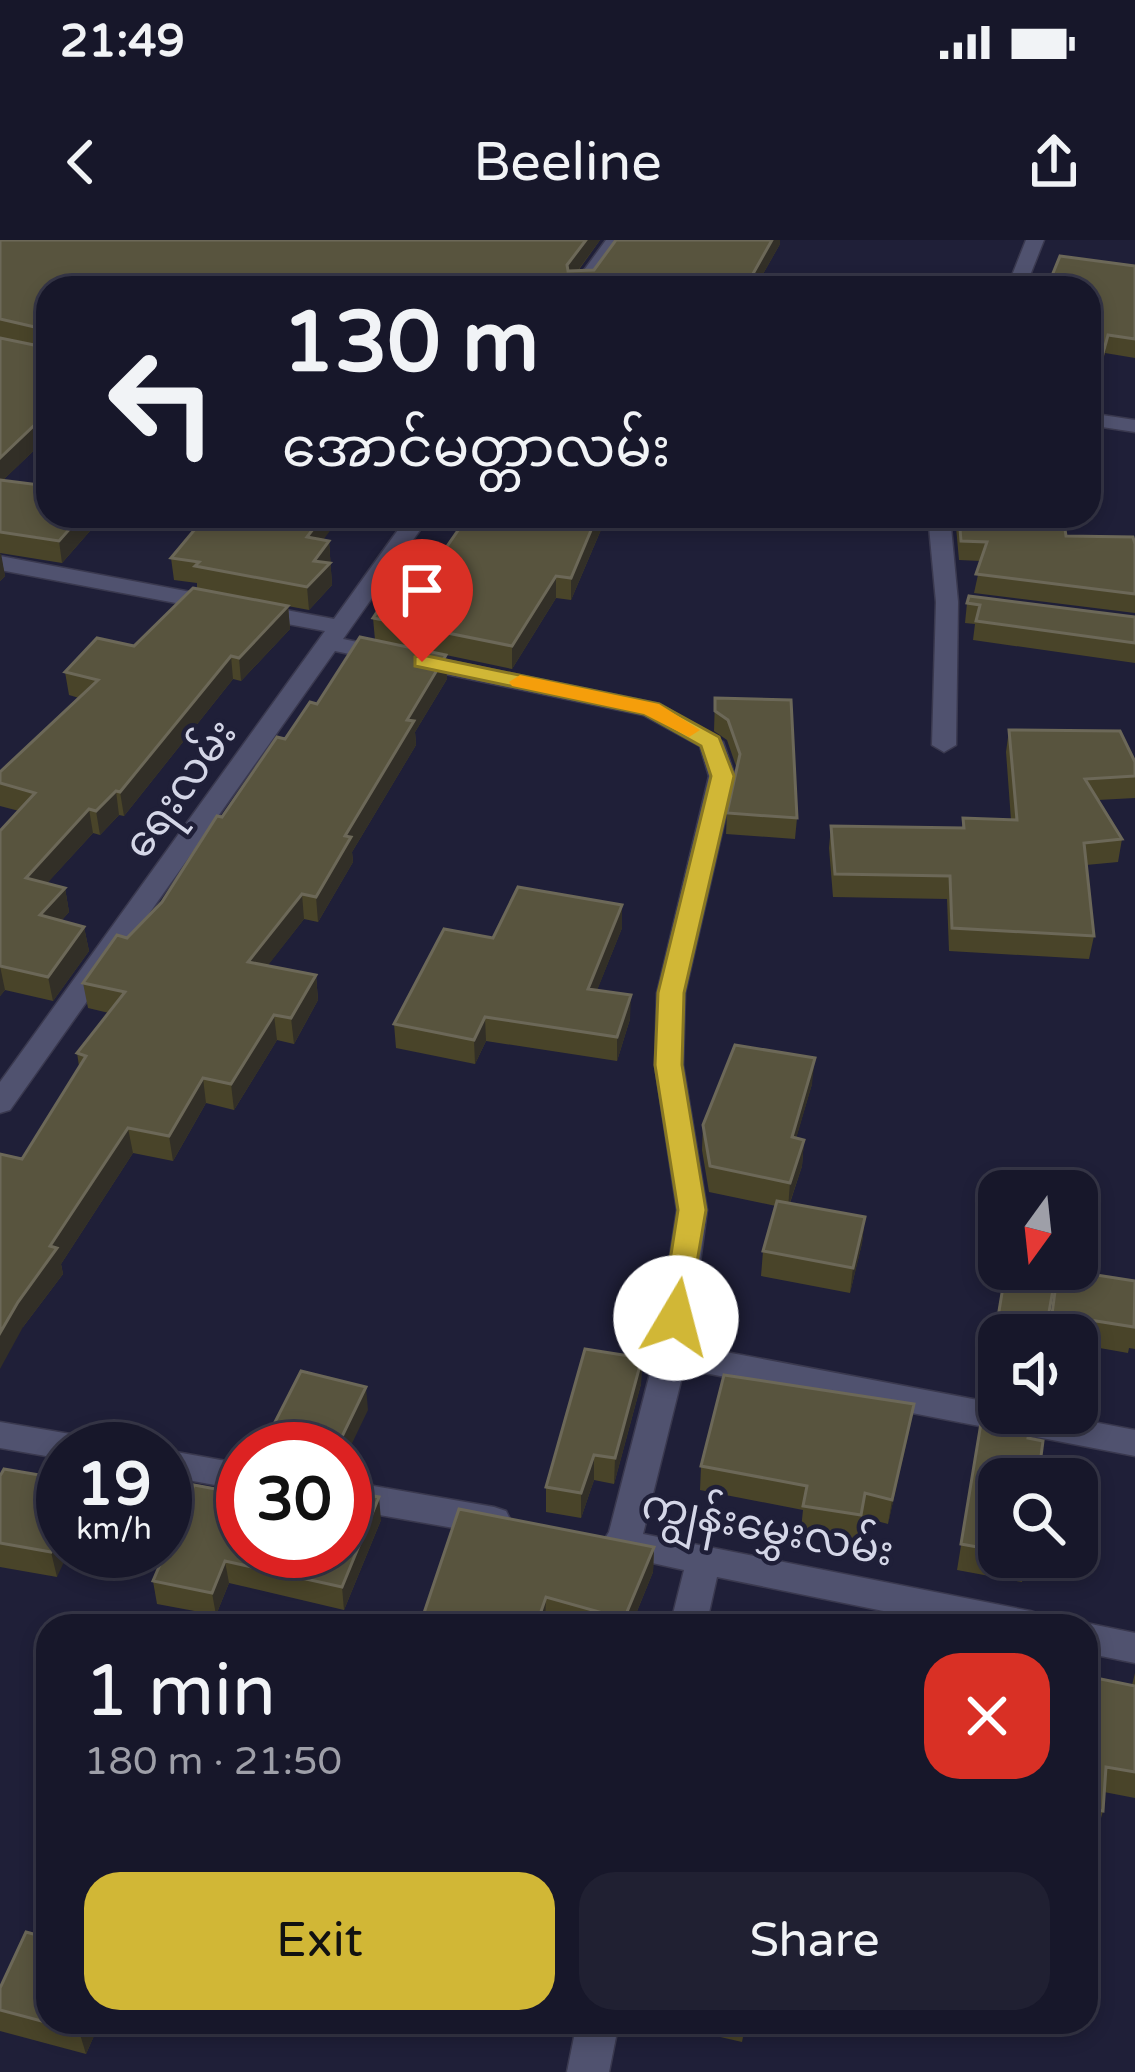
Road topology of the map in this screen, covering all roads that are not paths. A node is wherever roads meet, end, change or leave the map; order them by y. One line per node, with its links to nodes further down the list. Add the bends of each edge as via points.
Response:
1 (615, 240): 3 (street)
2 (1035, 240): 4 (street)
3 (589, 276)
4 (1021, 276)
5 (1101, 421): 6 (street)
6 (1135, 426)
7 (411, 528): 10 (street, ရေးလမ်း)
8 (942, 528): 11 (street, via 958,604)
9 (0, 563): 10 (street)
10 (337, 635): 12 (street, ရေးလမ်း); 13 (street, via 651,709 711,742 722,776 671,993 668,1065 692,1210)
11 (944, 745)
12 (0, 1103)
13 (670, 1354): 16 (street); 20 (street)
14 (0, 1435): 15 (street)
15 (36, 1441)
16 (1135, 1443)
17 (372, 1500): 18 (street)
18 (531, 1527)
19 (577, 1535): 20 (street, ကျွန်းမွှေးလမ်း)
20 (623, 1544): 21 (street, ကျွန်းမွှေးလမ်း)
21 (704, 1558): 22 (street); 23 (street, ကျွန်းမွှေးလမ်း)
22 (691, 1614)
23 (972, 1614)
24 (1098, 1640): 25 (street)
25 (1135, 1648)
26 (596, 2034): 27 (street)
27 (588, 2072)

